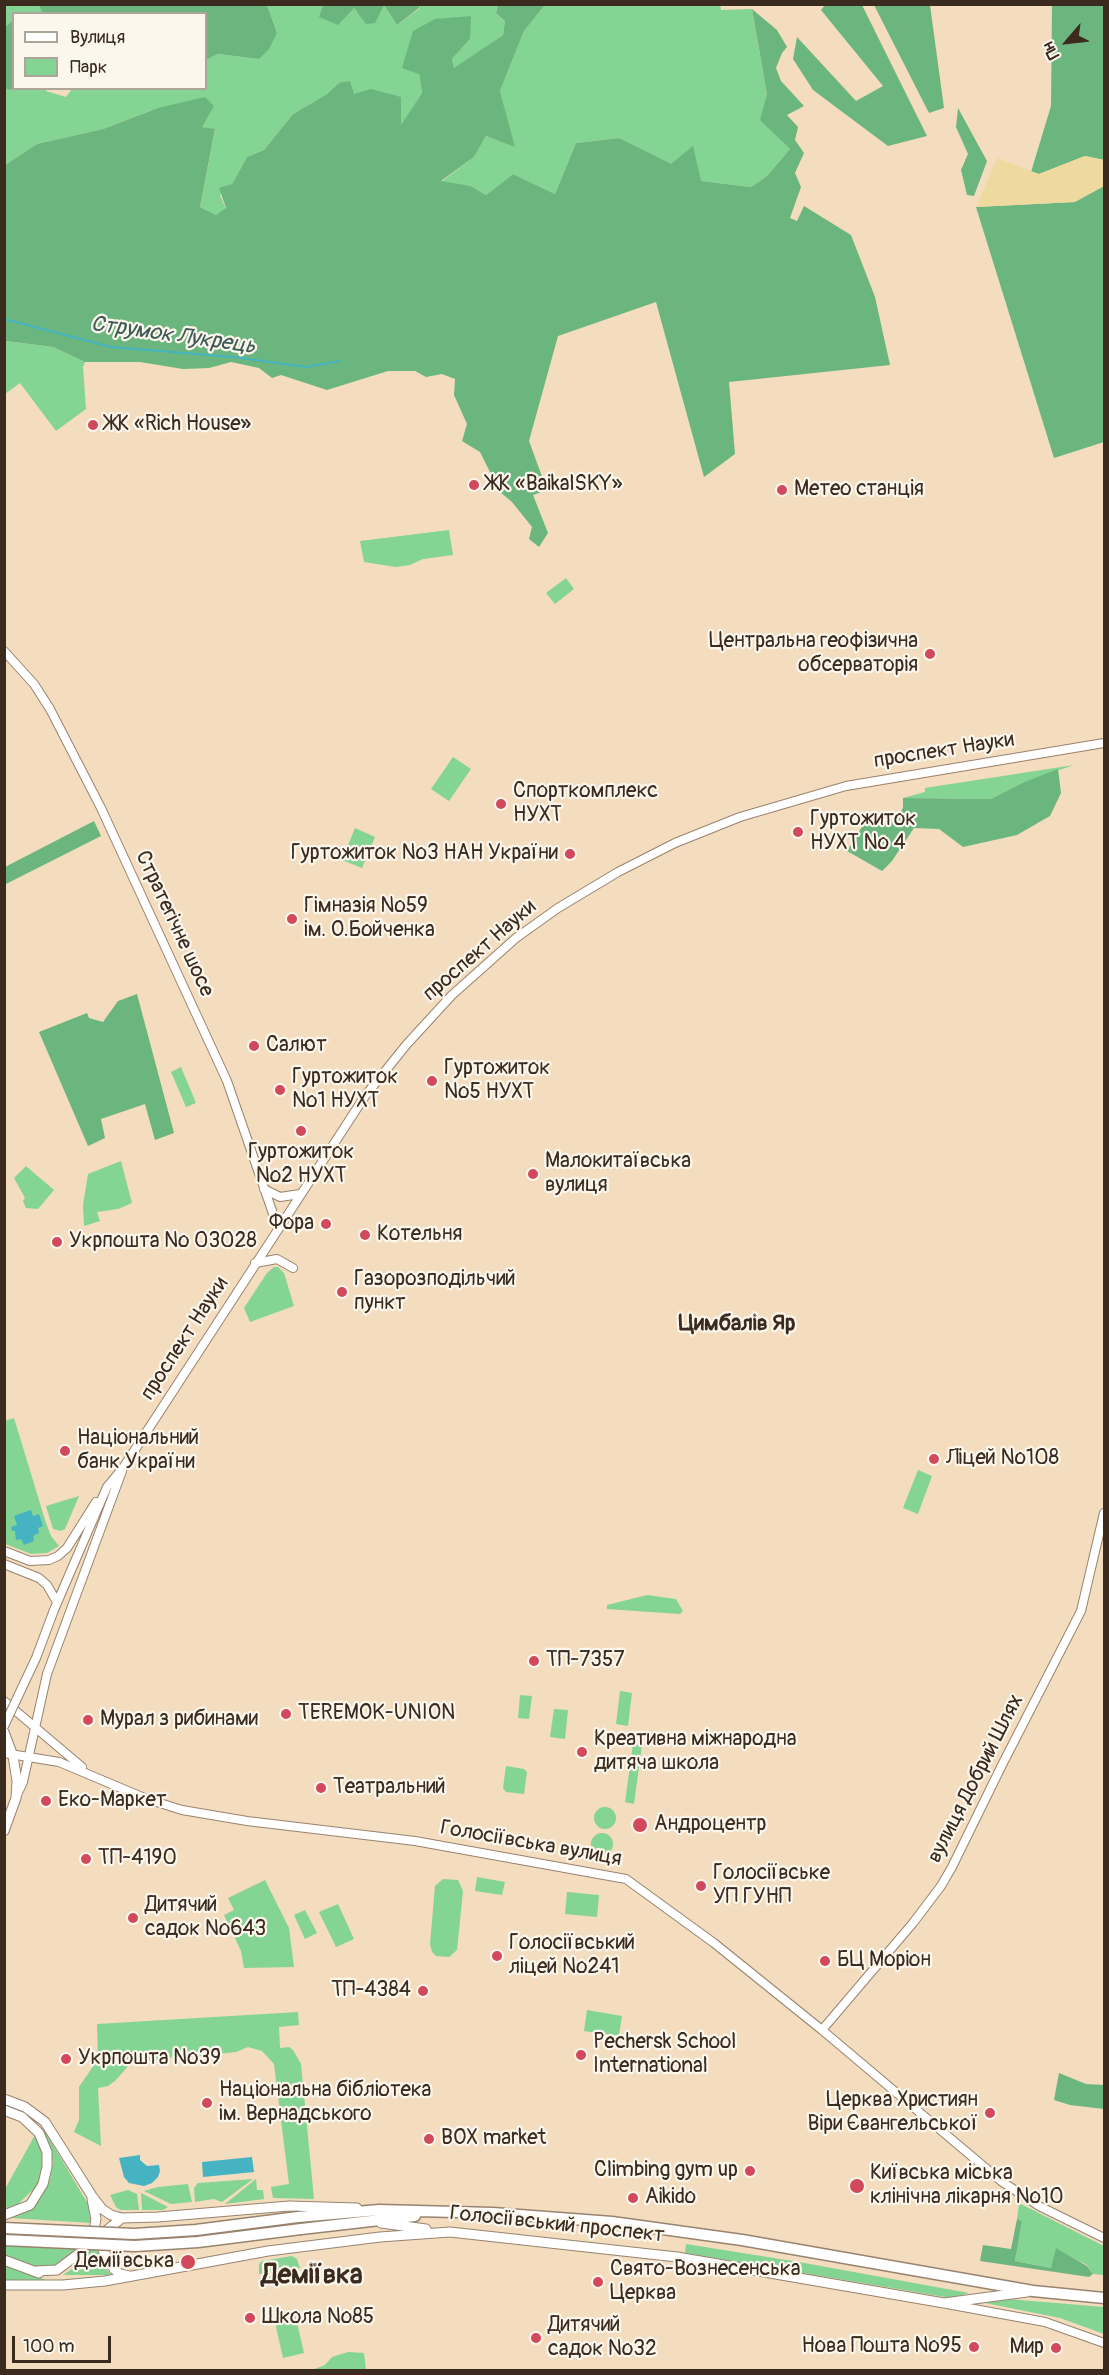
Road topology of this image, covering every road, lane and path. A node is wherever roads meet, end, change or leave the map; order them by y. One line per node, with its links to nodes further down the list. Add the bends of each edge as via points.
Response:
1 (4, 651): 3 (main road, Стратегічне шосе, via 46,702 99,804 227,1082)
2 (1104, 743): 4 (main road, проспект Науки, via 846,786 801,798 692,835 602,880 516,939 452,995 371,1088)
3 (263, 1188): 4 (main road, via 280,1197); 5 (main road, Стратегічне шосе)
4 (300, 1194): 5 (main road, проспект Науки)
5 (278, 1228): 6 (main road, проспект Науки)
6 (255, 1263): 7 (main road, via 277,1259); 8 (main road, проспект Науки)
7 (293, 1268)
8 (123, 1468): 9 (main road, проспект Науки); 16 (main road, проспект Науки, via 47,1674)
9 (107, 1487): 11 (main road, via 58,1556 30,1561); 13 (main road, проспект Науки)
10 (1104, 1513): 23 (main road, вулиця Добрий Шлях, via 1081,1611 952,1867 920,1916)
11 (4, 1551)
12 (4, 1564): 13 (main road, via 39,1578 47,1585)
13 (55, 1606): 15 (main road, проспект Науки, bridge)
14 (4, 1701): 16 (main road, Голосіївська вулиця)
15 (4, 1726)
16 (34, 1728): 19 (main road, проспект Науки); 20 (main road, Голосіївська вулиця)
17 (4, 1732): 18 (main road)
18 (9, 1755): 19 (main road, Голосіївська вулиця); 21 (main road, via 16,1767)
19 (28, 1757): 20 (main road, Голосіївська вулиця, via 60,1762); 21 (main road, проспект Науки)
20 (92, 1775): 23 (main road, Голосіївська вулиця, via 182,1810 415,1841 626,1879)
21 (16, 1798): 22 (main road, проспект Науки)
22 (4, 1831)
23 (822, 2030): 34 (main road, Голосіївська вулиця, via 1001,2181)
24 (4, 2099): 26 (main road, via 25,2107 45,2122)
25 (4, 2110): 29 (main road, via 32,2124 44,2141 47,2160 37,2196 22,2210)
26 (92, 2196): 30 (main road, via 102,2209); 37 (main road, via 96,2219 85,2249 57,2270)
27 (380, 2210): 28 (highway, Голосіївський проспект); 30 (main road, via 277,2206); 32 (highway, Голосіївський проспект, bridge, via 134,2234)
28 (460, 2212): 31 (highway, Голосіївський проспект); 41 (highway, Голосіївський проспект, via 546,2216 694,2233)
29 (4, 2215)
30 (122, 2218): 38 (main road, via 108,2230 103,2250 114,2269)
31 (369, 2221): 33 (main road); 35 (highway, Голосіївський проспект, bridge, via 135,2246)
32 (4, 2228)
33 (450, 2232): 38 (main road, Голосіївський проспект, via 268,2251); 43 (main road, Голосіївський проспект, via 677,2257)
34 (1104, 2238)
35 (4, 2240)
36 (4, 2260): 37 (main road)
37 (36, 2271): 40 (main road)
38 (132, 2277): 40 (main road, Голосіївський проспект)
39 (4, 2284): 40 (main road, Голосіївський проспект)
40 (63, 2285)
41 (1033, 2291): 42 (highway, Голосіївський проспект); 43 (main road, Голосіївський проспект)
42 (1104, 2298)
43 (944, 2303): 44 (main road, via 1045,2322)
44 (1104, 2343)

